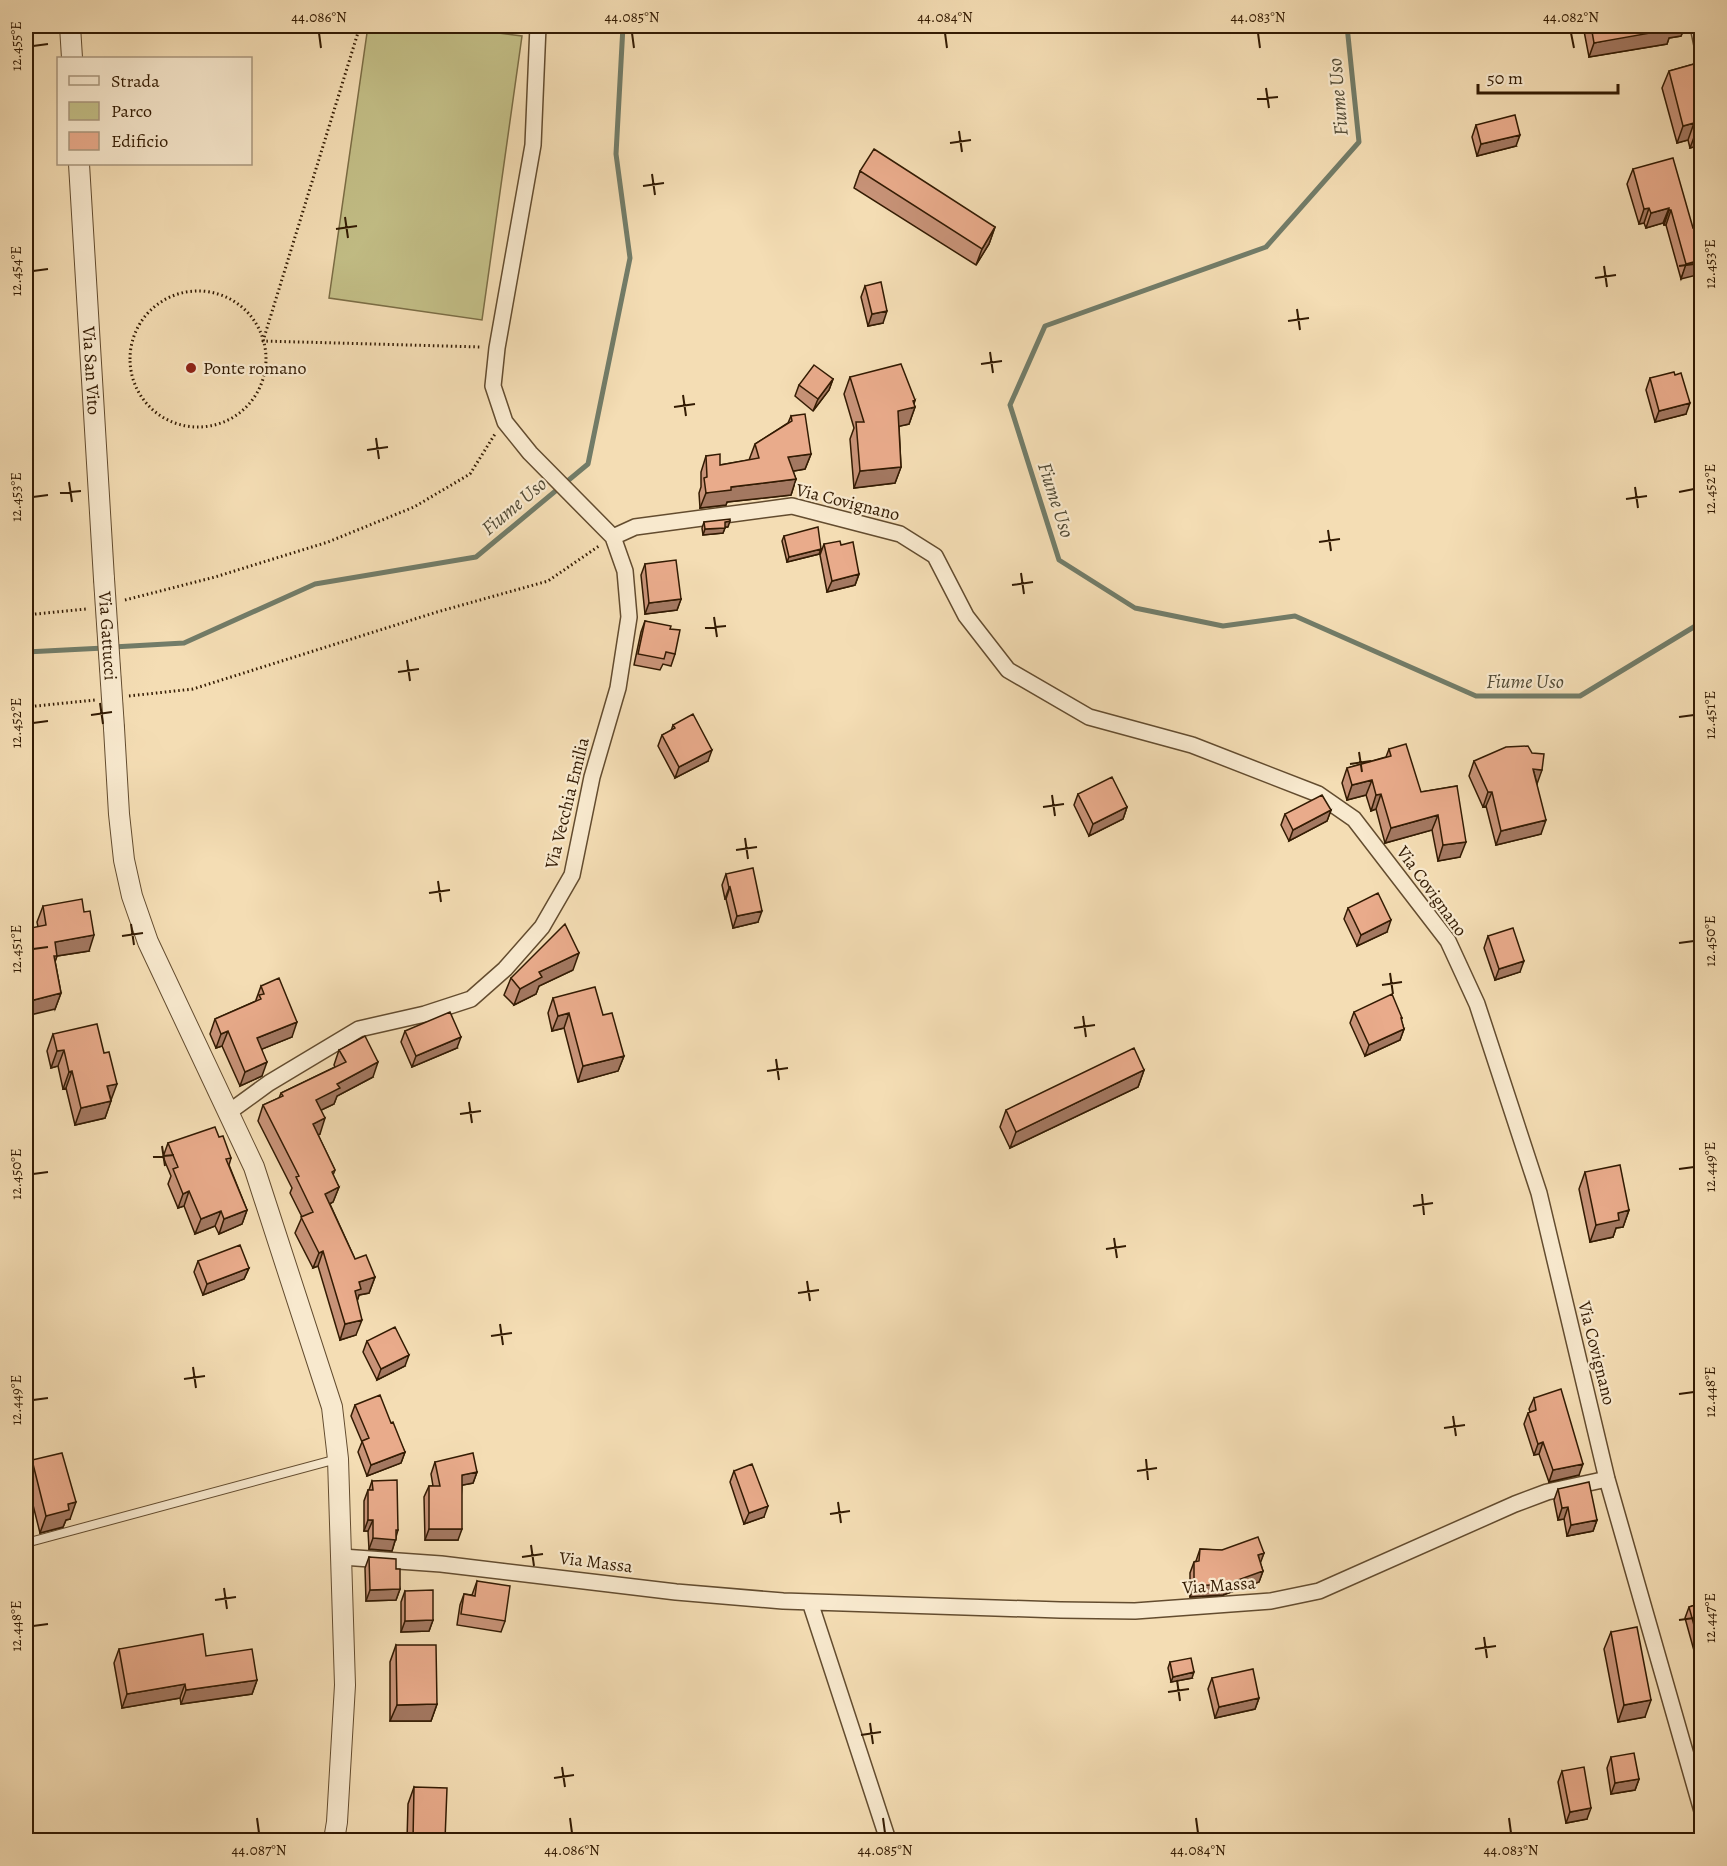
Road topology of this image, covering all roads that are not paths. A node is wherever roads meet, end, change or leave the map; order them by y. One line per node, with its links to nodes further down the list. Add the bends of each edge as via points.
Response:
1 (70, 26): 5 (street)
2 (538, 26): 7 (street, Via Vecchia Emilia, via 533,146 493,386 505,422)
3 (1698, 26): 4 (street)
4 (1701, 45)
5 (72, 57)
6 (78, 165): 8 (street, Via San Vito)
7 (613, 537): 9 (street, Via Vecchia Emilia, via 625,571 629,617 618,688 592,777 572,874 543,927 471,999 359,1029); 11 (street, Via Covignano, via 635,527 792,506 900,534 935,556 966,616 1008,670 1089,717 1192,745 1318,794 1354,819 1448,941 1477,1004 1539,1194)
8 (104, 579): 9 (street, Via Gattucci, bridge, via 119,814 132,896 148,942)
9 (229, 1112): 10 (street, Via Gattucci, via 254,1167 332,1407)
10 (338, 1459): 12 (lane); 13 (street, Via Gattucci)
11 (1607, 1479): 14 (street, Via Massa, via 1547,1492 1319,1591 1271,1601 1135,1611); 15 (street, Via Covignano)
12 (26, 1543)
13 (342, 1557): 14 (street, Via Massa); 16 (street, Via Gattucci, via 345,1685)
14 (810, 1602): 17 (street)
15 (1701, 1810)
16 (333, 1840)
17 (888, 1840)

